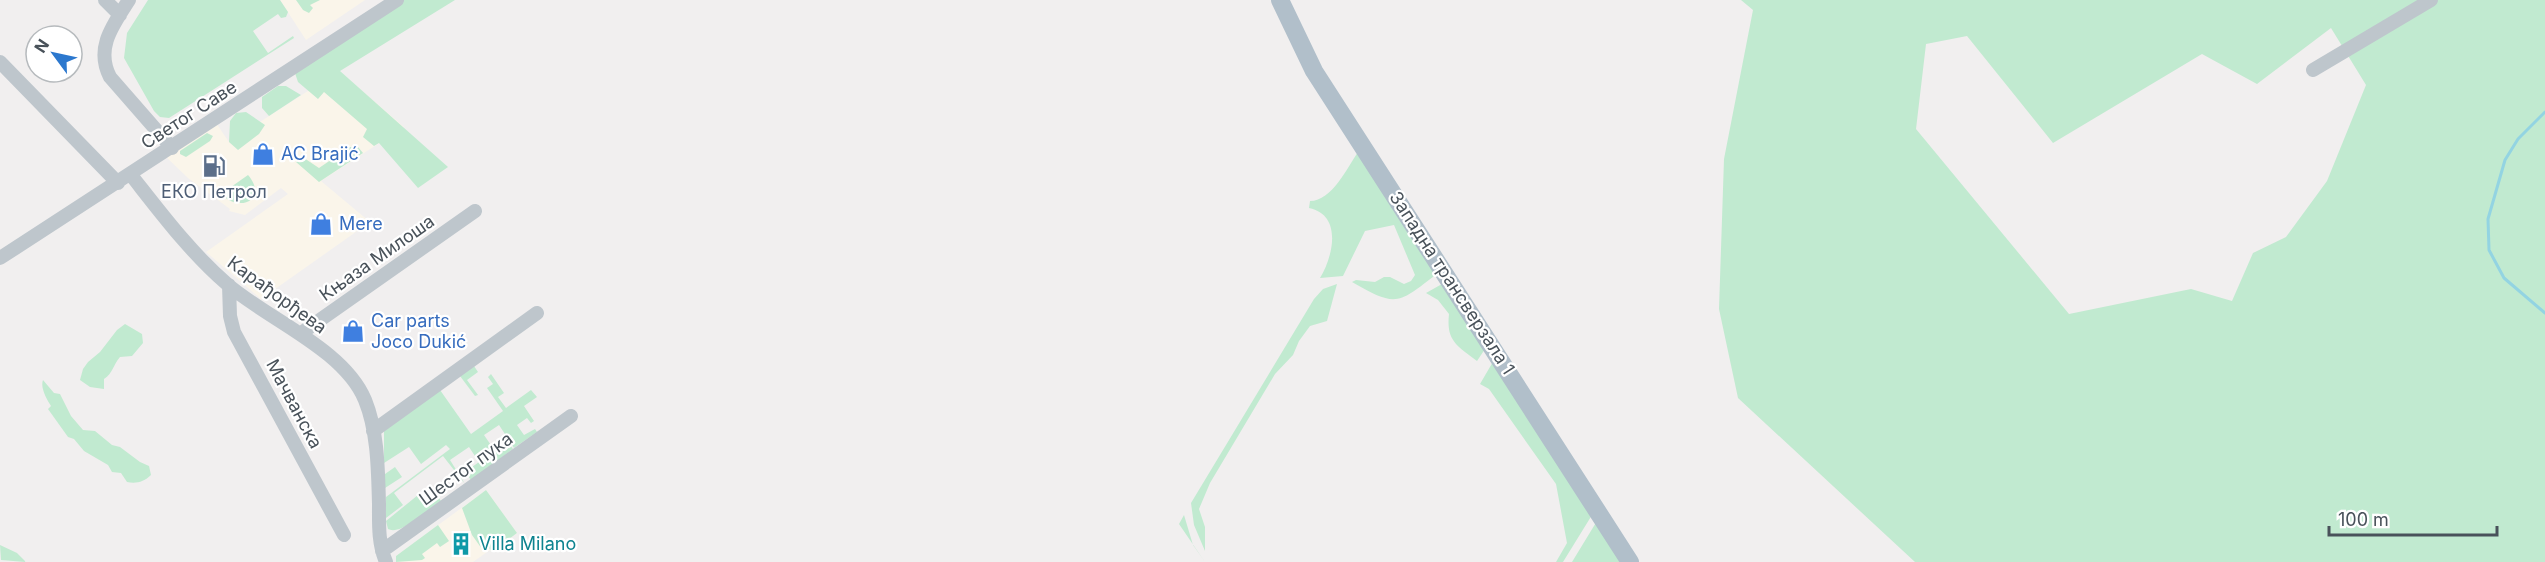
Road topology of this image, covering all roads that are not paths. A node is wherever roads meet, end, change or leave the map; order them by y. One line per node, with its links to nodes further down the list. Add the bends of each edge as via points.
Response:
1 (105, 0): 6 (street)
2 (129, 0): 6 (street)
3 (397, 0): 9 (street, Светог Саве)
4 (1280, 0): 21 (main road, Западна трансверзала 1, via 1321,81)
5 (2431, 0): 8 (street)
6 (120, 15): 9 (street, via 103,50 104,67)
7 (0, 62): 11 (street)
8 (2313, 70)
9 (172, 148): 10 (street, Светог Саве)
10 (131, 175): 11 (street, Светог Саве); 14 (street, Карађорђева, via 183,240)
11 (118, 183): 13 (street, Светог Саве)
12 (475, 211): 16 (street, Књаза Милоша)
13 (0, 258)
14 (229, 285): 16 (street, Карађорђева); 19 (street, Мачванска, via 234,332)
15 (537, 313): 18 (street)
16 (300, 334): 18 (street, Карађорђева, via 357,385)
17 (571, 416): 20 (street, Шестог пука)
18 (373, 431): 20 (street, Карађорђева)
19 (344, 535)
20 (384, 557)
21 (1630, 562)

